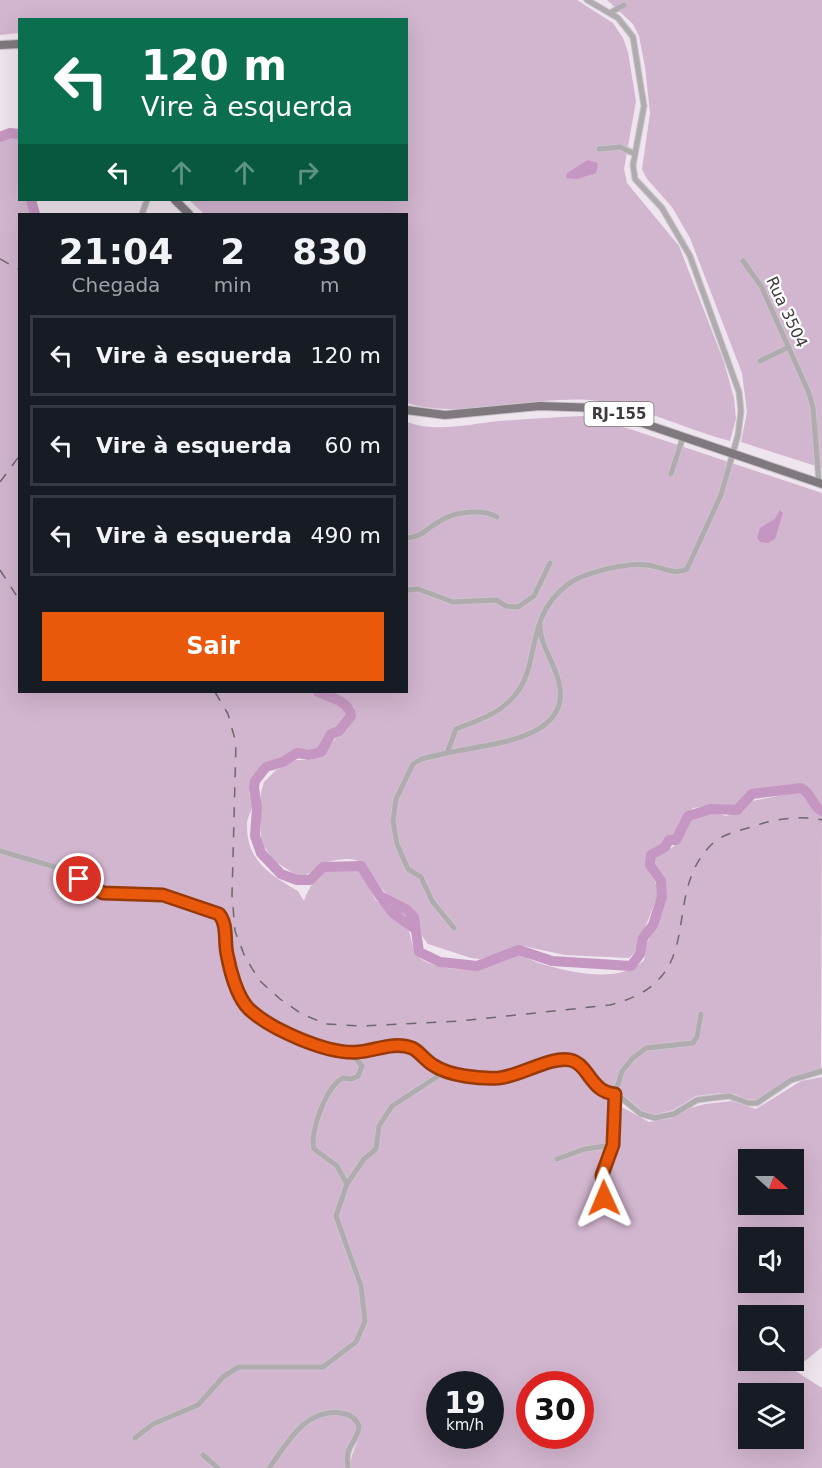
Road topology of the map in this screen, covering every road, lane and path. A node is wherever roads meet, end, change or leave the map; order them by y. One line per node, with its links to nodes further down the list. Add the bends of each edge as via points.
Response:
1 (587, 0): 3 (street)
2 (624, 5): 3 (street)
3 (610, 14): 7 (street, via 629,30 635,47 644,106)
4 (18, 44): 5 (main road)
5 (0, 45)
6 (599, 149): 7 (street, via 620,147)
7 (635, 154): 15 (street, via 635,179 662,208 680,236 737,381 741,411)
8 (176, 201): 9 (main road)
9 (188, 213)
10 (743, 261): 11 (street, Rua 3504, via 756,277)
11 (789, 347): 12 (street); 17 (street, Rua 3504, via 813,408)
12 (760, 360)
13 (408, 410): 14 (main road, RJ-155, via 445,415 577,405 608,410)
14 (684, 435): 15 (main road, RJ-155); 16 (street)
15 (733, 453): 17 (main road, RJ-155); 22 (street, via 716,510 687,569 678,572 637,564 590,574 564,587)
16 (671, 474)
17 (821, 483)
18 (497, 517): 19 (street, via 481,512 455,515 441,520 424,535)
19 (408, 538)
20 (550, 563): 21 (street, via 534,596 518,607 496,600 453,602 418,589)
21 (408, 591)
22 (540, 619): 23 (street, via 526,676 515,696 484,719 456,729); 23 (street, via 541,638 561,692 552,717 515,740)
23 (447, 753): 25 (street, via 413,764 396,799 393,821 397,844 408,869 421,877 432,901)
24 (0, 851): 27 (street, via 62,869 98,892 163,895 219,914 224,923 230,967 247,1007 303,1039)
25 (454, 928)
26 (701, 1014): 30 (street, via 693,1043 646,1048 627,1064)
27 (358, 1052): 28 (street, via 373,1047 409,1047); 33 (street, via 356,1059 362,1064 358,1076 336,1082 320,1110 312,1138 314,1149 337,1166)
28 (446, 1071): 30 (street, via 499,1078 569,1060 579,1065 601,1090); 33 (street, via 392,1106 379,1126 375,1149)
29 (822, 1071): 30 (street, via 791,1080 757,1103 729,1096 697,1100 674,1114 655,1118 641,1114)
30 (615, 1094): 31 (street)
31 (613, 1145): 32 (street, via 585,1149); 34 (street, via 602,1175)
32 (557, 1160)
33 (347, 1184): 35 (street, via 336,1216 361,1286 365,1314 356,1342 323,1367 240,1366 224,1376 198,1405 153,1424)
34 (604, 1198)
35 (135, 1438)
36 (203, 1455): 37 (street)
37 (218, 1468)
38 (269, 1468): 39 (street, via 307,1422 338,1413 349,1415 359,1426 347,1449)
39 (348, 1468)

